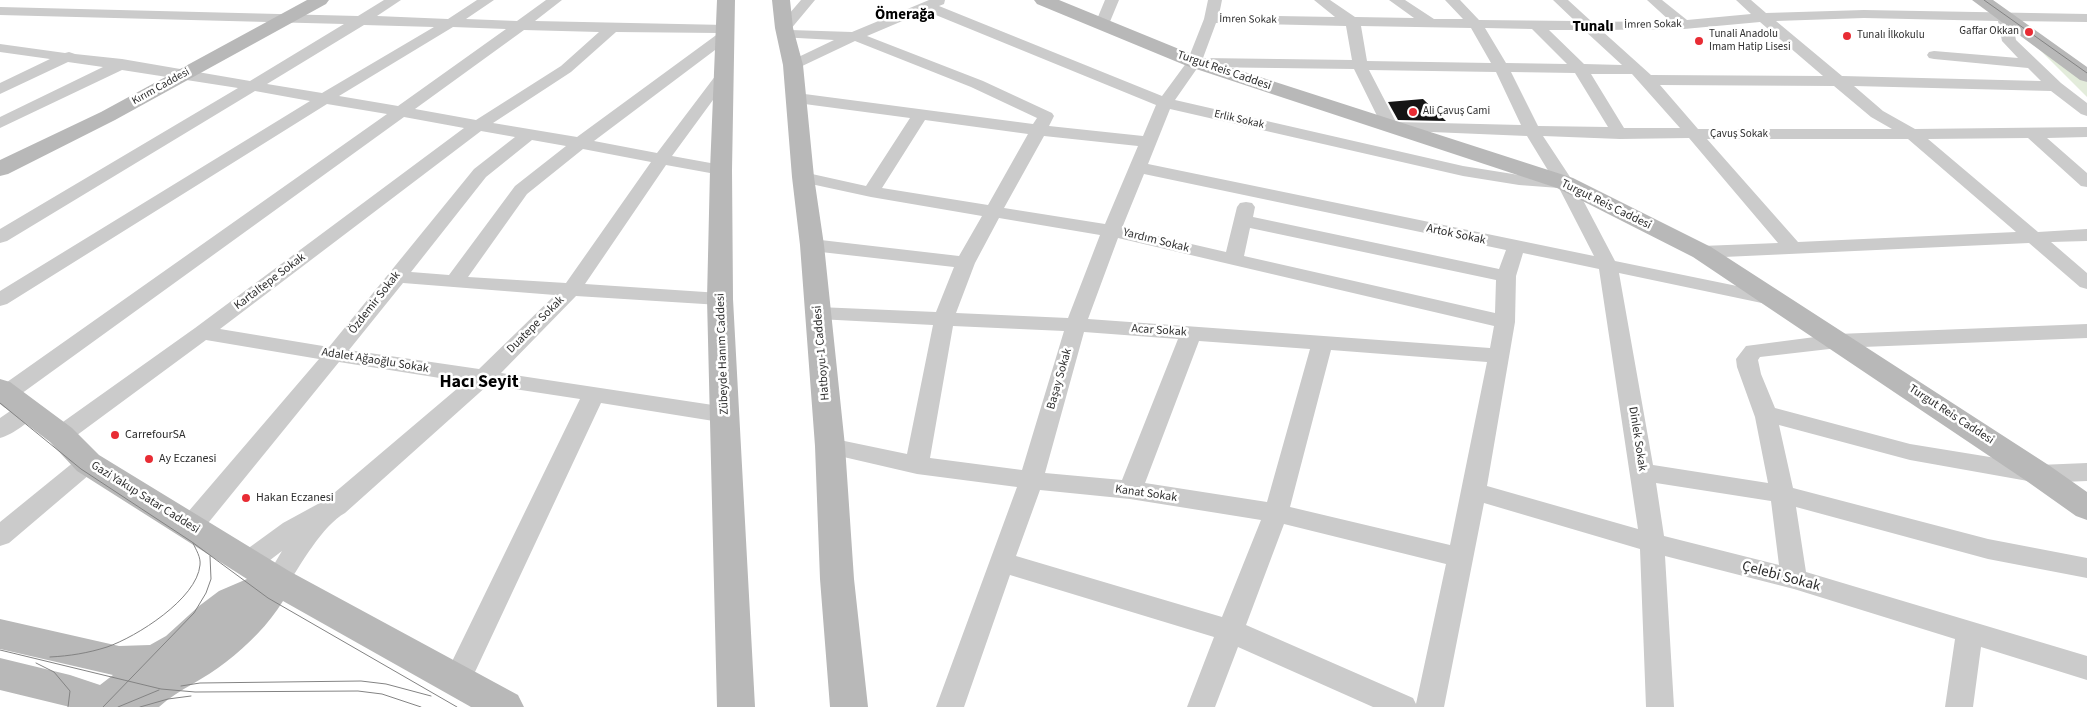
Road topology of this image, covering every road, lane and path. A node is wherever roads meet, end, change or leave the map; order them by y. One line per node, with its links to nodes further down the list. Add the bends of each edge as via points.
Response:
1 (320, 0): 25 (main road, Kırım Caddesi)
2 (394, 0): 29 (street)
3 (487, 0): 31 (street)
4 (555, 0): 34 (street)
5 (726, 0): 41 (main road, Zübeyde Hanım Caddesi)
6 (781, 0): 40 (main road, Hatboyu-1 Caddesi)
7 (808, 0): 40 (street)
8 (903, 0): 24 (street)
9 (1043, 0): 32 (main road, Turgut Reis Caddesi)
10 (1112, 0): 32 (street)
11 (1215, 0): 28 (street, Başay Sokak)
12 (1321, 0): 30 (street)
13 (1396, 0): 33 (street)
14 (1452, 0): 35 (street, Dinlek Sokak)
15 (1560, 0): 38 (street)
16 (1654, 0): 37 (street)
17 (1743, 0): 26 (street)
18 (1846, 0): 23 (street)
19 (1981, 0): 22 (main road)
20 (934, 3): 24 (street); 65 (street, Erlik Sokak)
21 (0, 11): 25 (street)
22 (2005, 11): 23 (street, İmren Sokak); 27 (street, İmren Sokak); 48 (street, via 2009,41); 49 (main road); 57 (main road)
23 (1864, 14): 26 (street, İmren Sokak)
24 (900, 16): 42 (street)
25 (288, 18): 29 (street); 54 (main road, Kırım Caddesi)
26 (1763, 18): 37 (street, İmren Sokak); 58 (street)
27 (2087, 18)
28 (1211, 19): 30 (street, İmren Sokak); 46 (street, Başay Sokak)
29 (359, 21): 31 (street); 59 (street)
30 (1353, 22): 33 (street, İmren Sokak); 51 (street)
31 (451, 24): 34 (street); 63 (street)
32 (1102, 24): 46 (main road, Turgut Reis Caddesi)
33 (1432, 24): 35 (street, İmren Sokak)
34 (522, 25): 39 (street); 66 (street)
35 (1476, 25): 36 (street, İmren Sokak); 52 (street, Dinlek Sokak)
36 (1536, 25): 38 (street, İmren Sokak); 53 (street)
37 (1684, 25): 38 (street, İmren Sokak)
38 (1590, 26): 56 (street)
39 (612, 28): 41 (street); 71 (street, Kartaltepe Sokak, via 566,69)
40 (785, 31): 42 (street); 50 (main road, Hatboyu-1 Caddesi)
41 (726, 32): 55 (main road, Zübeyde Hanım Caddesi); 82 (street)
42 (854, 36): 50 (street); 64 (street, via 977,84)
43 (1, 48): 45 (street)
44 (1934, 55): 48 (street)
45 (69, 56): 47 (street); 61 (street)
46 (1194, 62): 51 (street); 65 (street, Başay Sokak); 72 (main road, Turgut Reis Caddesi)
47 (122, 64): 54 (street); 70 (street)
48 (2032, 64): 60 (street)
49 (2087, 64)
50 (794, 65): 62 (main road, Hatboyu-1 Caddesi)
51 (1360, 66): 52 (street); 72 (street)
52 (1501, 67): 53 (street); 74 (street, Dinlek Sokak)
53 (1581, 70): 56 (street); 77 (street)
54 (184, 74): 59 (street); 85 (main road, Kırım Caddesi)
55 (724, 74): 83 (street, Duatepe Sokak); 86 (main road, Zübeyde Hanım Caddesi)
56 (1642, 75): 58 (street); 78 (street)
57 (2087, 76)
58 (1838, 81): 60 (street); 80 (street, via 1877,114)
59 (251, 86): 63 (street); 96 (street)
60 (2055, 86): 67 (street)
61 (0, 88)
62 (797, 98): 68 (street); 87 (main road, Hatboyu-1 Caddesi)
63 (324, 99): 66 (street); 110 (street)
64 (985, 102): 69 (street); 73 (street, via 1046,116)
65 (1165, 104): 81 (street, Başay Sokak); 89 (street, Erlik Sokak, via 1463,171)
66 (402, 111): 71 (street); 126 (street)
67 (2087, 111)
68 (920, 115): 69 (street); 91 (street)
69 (964, 121): 73 (street)
70 (0, 123)
71 (477, 126): 76 (street); 118 (street, Kartaltepe Sokak)
72 (1390, 127): 74 (street, Çavuş Sokak); 89 (main road, Turgut Reis Caddesi)
73 (1038, 130): 81 (street); 92 (street)
74 (1532, 131): 77 (street, Çavuş Sokak); 89 (street, Dinlek Sokak)
75 (2087, 132): 79 (street, Çavuş Sokak)
76 (529, 134): 82 (street); 105 (street, Özdemir Sokak, via 480,173)
77 (1620, 134): 78 (street, Çavuş Sokak)
78 (1693, 134): 80 (street, Çavuş Sokak); 99 (street)
79 (2032, 134): 80 (street, Çavuş Sokak); 88 (street)
80 (1913, 135): 97 (street)
81 (1147, 142): 84 (street, Başay Sokak)
82 (580, 143): 83 (street); 107 (street, via 522,190)
83 (662, 158): 86 (street); 109 (street, Duatepe Sokak)
84 (1137, 167): 90 (street, Artok Sokak); 94 (street, Başay Sokak)
85 (0, 169)
86 (721, 170): 111 (main road, Zübeyde Hanım Caddesi)
87 (804, 177): 91 (street, Yardım Sokak); 98 (main road, Hatboyu-1 Caddesi)
88 (2087, 182)
89 (1565, 183): 101 (main road, Turgut Reis Caddesi); 104 (street, Dinlek Sokak)
90 (1250, 191): 93 (street); 100 (street, Artok Sokak)
91 (871, 192): 92 (street, Yardım Sokak)
92 (993, 211): 94 (street, Yardım Sokak); 103 (street)
93 (1244, 221): 102 (street); 106 (street)
94 (1111, 231): 102 (street, Yardım Sokak); 116 (street, Başay Sokak)
95 (2087, 235): 97 (street)
96 (0, 237)
97 (2032, 237): 99 (street); 108 (street)
98 (812, 245): 103 (street); 113 (main road, Hatboyu-1 Caddesi)
99 (1792, 247): 101 (street)
100 (1516, 248): 104 (street, Artok Sokak); 106 (street)
101 (1702, 252): 112 (main road, Turgut Reis Caddesi)
102 (1232, 260): 115 (street, Yardım Sokak)
103 (965, 262): 114 (street)
104 (1608, 266): 112 (street, Artok Sokak); 134 (street, Dinlek Sokak)
105 (396, 276): 107 (street); 122 (street, Özdemir Sokak)
106 (1506, 276): 115 (street)
107 (454, 282): 109 (street)
108 (2087, 282)
109 (572, 289): 111 (street); 124 (street, Duatepe Sokak)
110 (0, 300)
111 (720, 300): 128 (main road, Zübeyde Hanım Caddesi)
112 (1776, 300): 120 (main road, Turgut Reis Caddesi)
113 (818, 313): 114 (street, Acar Sokak); 131 (main road, Hatboyu-1 Caddesi)
114 (944, 319): 116 (street, Acar Sokak); 133 (street)
115 (1505, 322): 123 (street)
116 (1076, 325): 119 (street, Acar Sokak); 137 (street, Başay Sokak)
117 (2087, 331): 120 (street)
118 (202, 333): 122 (street, Adalet Ağaoğlu Sokak); 130 (street, Kartaltepe Sokak)
119 (1191, 333): 121 (street, Acar Sokak); 138 (street)
120 (1838, 341): 127 (street, via 1753,351 1747,359 1748,370); 136 (main road, Turgut Reis Caddesi)
121 (1322, 343): 123 (street, Acar Sokak); 143 (street)
122 (334, 355): 124 (street, Adalet Ağaoğlu Sokak); 144 (street, Özdemir Sokak)
123 (1499, 356): 139 (street)
124 (483, 378): 125 (street, Adalet Ağaoğlu Sokak); 141 (street, Duatepe Sokak)
125 (594, 393): 128 (street, Adalet Ağaoğlu Sokak); 161 (street)
126 (11, 398): 129 (street); 130 (main road, Gazi Yakup Satar Caddesi)
127 (1766, 414): 136 (street, via 1910,452); 140 (street)
128 (726, 415): 159 (main road, Zübeyde Hanım Caddesi)
129 (0, 430)
130 (61, 435): 132 (main road, Gazi Yakup Satar Caddesi)
131 (830, 446): 133 (street, Kanat Sokak); 168 (main road, Hatboyu-1 Caddesi, via 837,579)
132 (88, 463): 144 (main road, Gazi Yakup Satar Caddesi); 145 (street)
133 (917, 465): 137 (street, Kanat Sokak)
134 (1642, 472): 140 (street); 146 (street, Dinlek Sokak)
135 (2087, 472): 136 (street)
136 (2039, 474): 142 (main road, Turgut Reis Caddesi)
137 (1030, 480): 138 (street, Kanat Sokak); 149 (street, Başay Sokak)
138 (1130, 490): 143 (street, Kanat Sokak)
139 (1474, 492): 146 (street, Çelebi Sokak); 147 (street)
140 (1783, 494): 150 (street, via 1988,549); 152 (street)
141 (336, 506): 148 (street, Duatepe Sokak, via 292,530); 151 (street, via 311,529)
142 (2087, 508)
143 (1276, 513): 147 (street, Kanat Sokak); 154 (street)
144 (191, 526): 148 (main road, Gazi Yakup Satar Caddesi)
145 (0, 536)
146 (1652, 543): 152 (street, Çelebi Sokak); 173 (street, Dinlek Sokak)
147 (1460, 557): 172 (street)
148 (248, 562): 151 (main road, Gazi Yakup Satar Caddesi); 153 (main road, via 225,586)
149 (1002, 562): 154 (street); 169 (street, Başay Sokak)
150 (2087, 568)
151 (277, 580): 153 (main road, via 231,601); 161 (main road); 162 (main road, via 260,610 213,652 163,683)
152 (1794, 580): 156 (street, Çelebi Sokak)
153 (200, 626): 157 (main road, via 191,637)
154 (1231, 631): 170 (street); 171 (street)
155 (0, 634): 157 (main road, via 119,660)
156 (1969, 634): 158 (street, Çelebi Sokak); 174 (street)
157 (154, 658): 162 (main road)
158 (2087, 668)
159 (736, 669): 166 (street); 167 (main road, Zübeyde Hanım Caddesi)
160 (0, 674): 162 (main road, via 70,691)
161 (457, 680): 165 (main road)
162 (113, 706)
163 (139, 707): 164 (main road)
164 (160, 707)
165 (506, 707)
166 (720, 707)
167 (736, 707)
168 (849, 707)
169 (950, 707)
170 (1201, 707)
171 (1402, 707)
172 (1430, 707)
173 (1660, 707)
174 (1959, 707)

